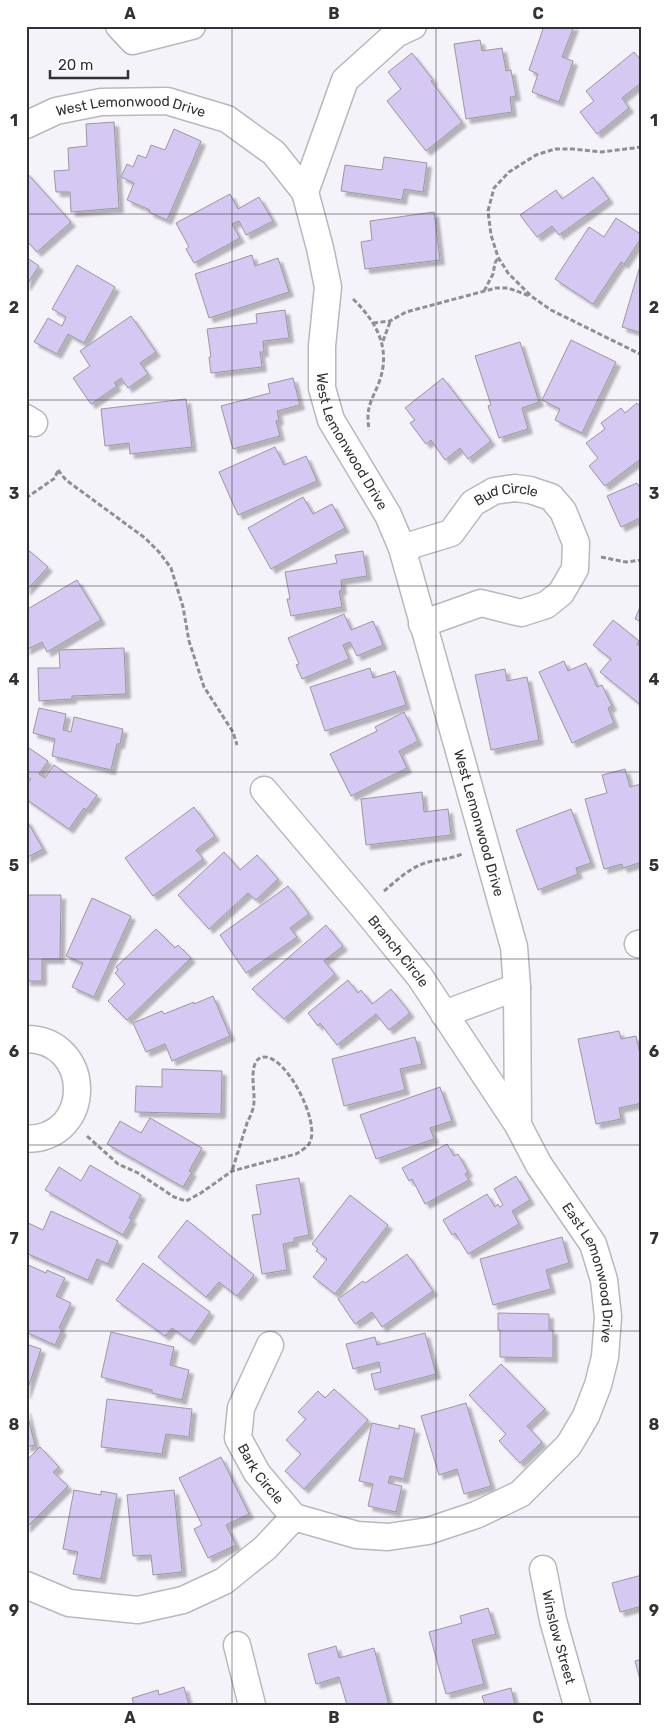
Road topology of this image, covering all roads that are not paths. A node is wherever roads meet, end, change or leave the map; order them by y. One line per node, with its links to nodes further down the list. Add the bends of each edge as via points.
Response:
1 (413, 26): 5 (street, via 396,34 345,80)
2 (189, 27): 3 (street)
3 (126, 34)
4 (26, 125): 5 (street, West Lemonwood Drive, via 56,111 101,102 168,101 228,119 274,153)
5 (305, 192): 6 (street, West Lemonwood Drive, via 328,287 322,388 330,420 388,515)
6 (402, 548): 7 (street, West Lemonwood Drive); 7 (street, Bud Circle, via 451,533 473,503 494,491 515,488 550,497 563,511 576,543 575,569 561,593 546,605 521,613 481,603)
7 (422, 624): 9 (street, West Lemonwood Drive, via 514,947)
8 (264, 790): 10 (street, Branch Circle, via 420,977)
9 (517, 987): 10 (street); 12 (street, West Lemonwood Drive)
10 (444, 1014): 13 (street, Branch Circle)
11 (26, 1039): 14 (street, via 37,1039 56,1047 70,1061 77,1079 78,1099 70,1117 56,1132 38,1139)
12 (517, 1039): 13 (street, East Lemonwood Drive)
13 (518, 1125): 16 (street, East Lemonwood Drive, via 539,1165 593,1244 604,1280 608,1317 605,1357 586,1416 569,1444 520,1494 476,1515 428,1531 388,1537 357,1534)
14 (26, 1139)
15 (270, 1345): 16 (street, Bark Circle, via 241,1408 238,1438 257,1473)
16 (294, 1517): 18 (street, via 266,1548 224,1581 183,1600 138,1610 69,1603)
17 (543, 1569): 21 (street, Winslow Street, via 553,1620)
18 (26, 1585)
19 (237, 1645): 20 (street)
20 (252, 1705)
21 (577, 1705)

